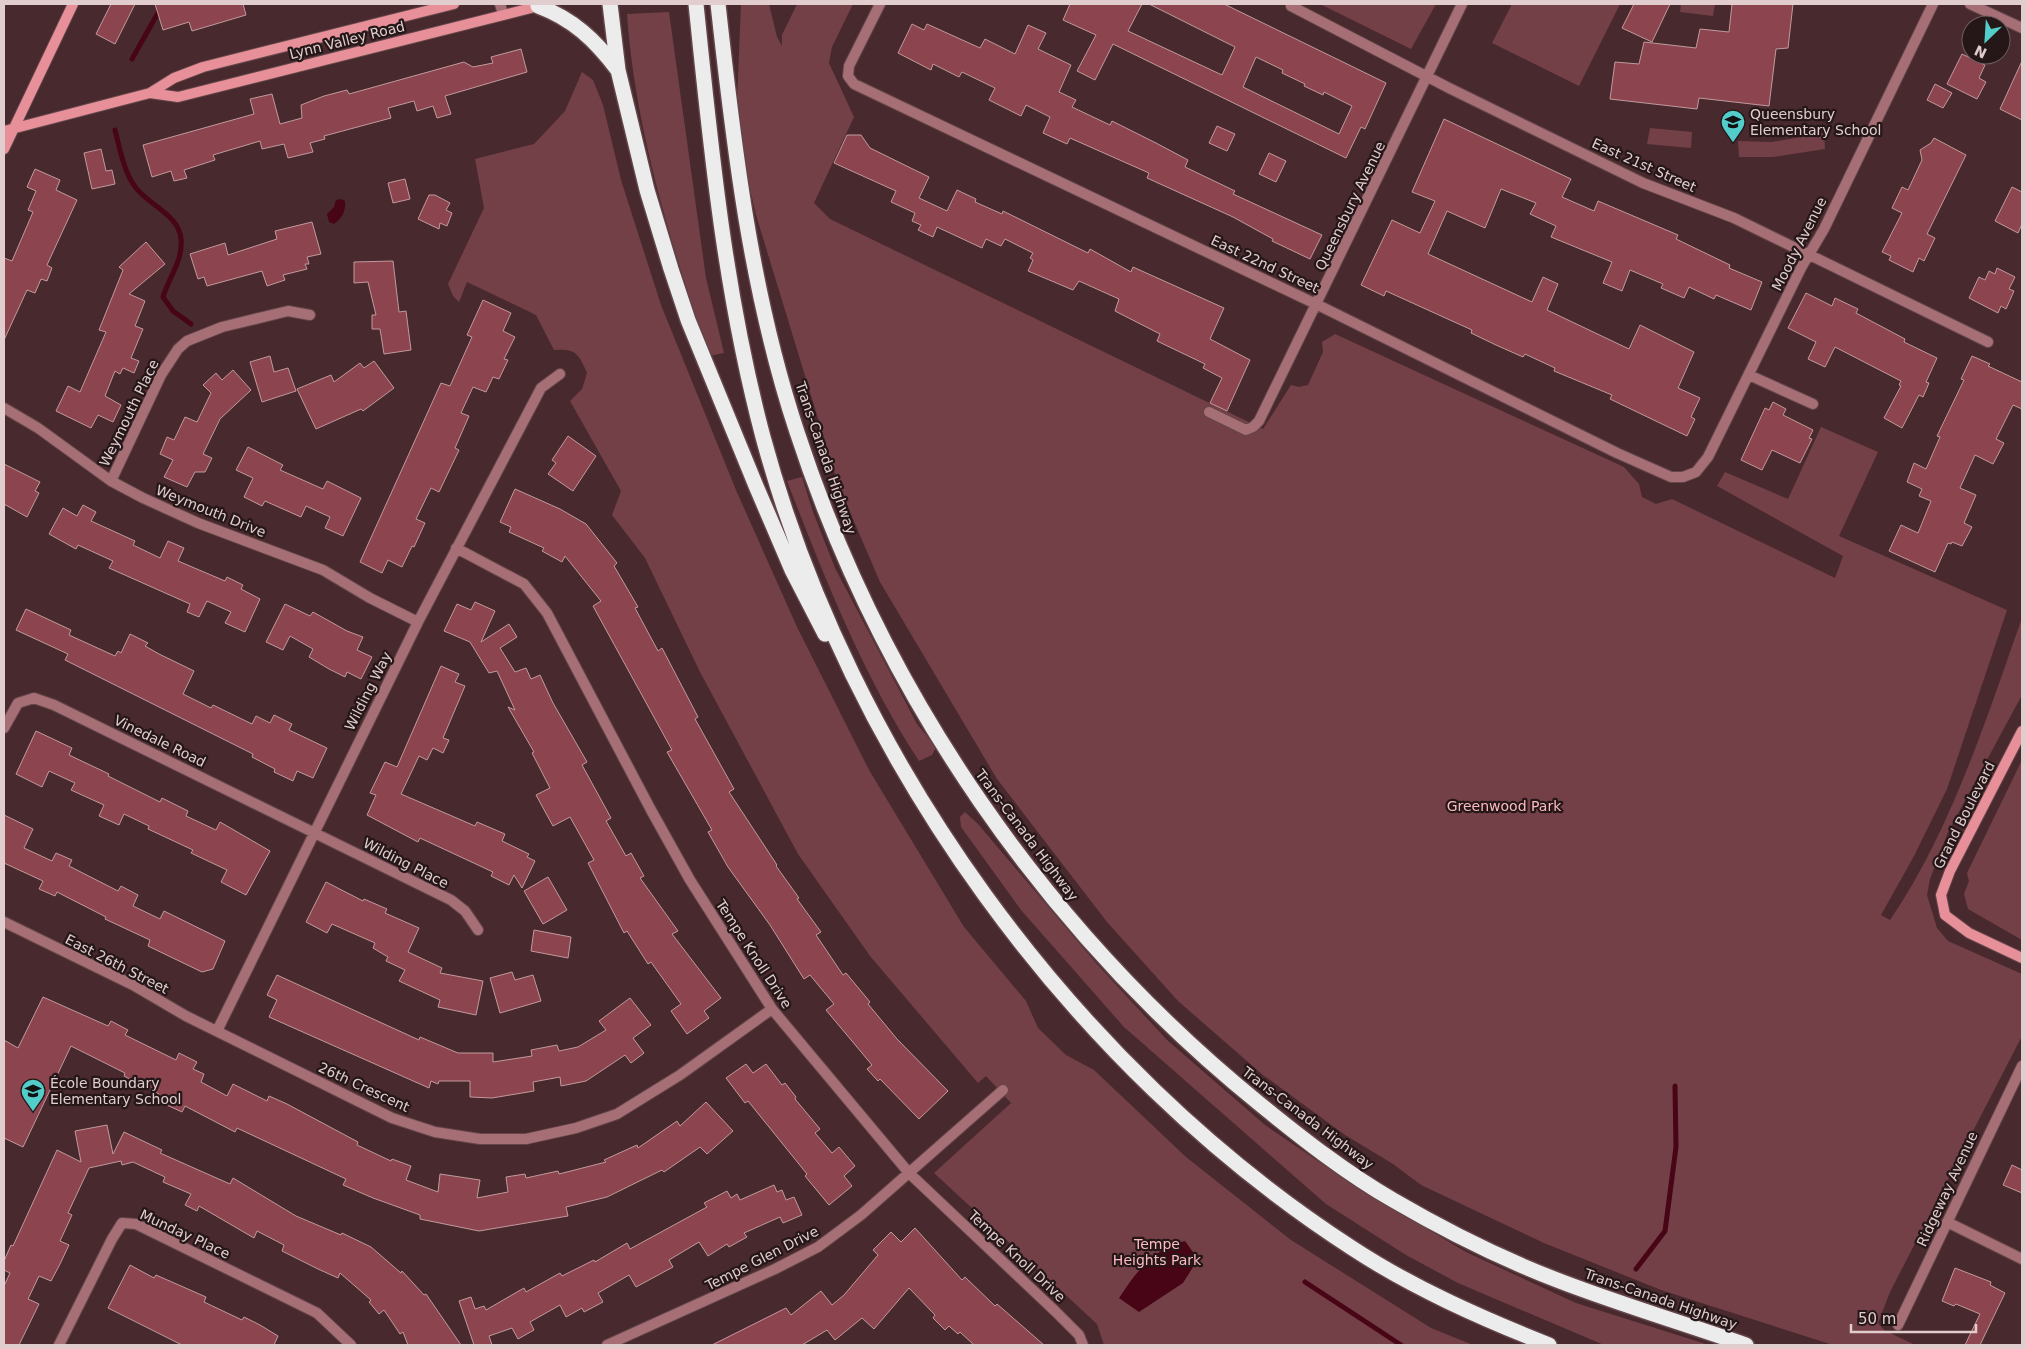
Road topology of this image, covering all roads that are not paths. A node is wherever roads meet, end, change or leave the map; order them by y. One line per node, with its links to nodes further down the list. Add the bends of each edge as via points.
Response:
1 (73, 4): 18 (main road)
2 (454, 4): 17 (main road, Lynn Valley Road, via 202,67 174,78)
3 (500, 4): 13 (street)
4 (610, 4): 15 (highway)
5 (718, 4): 53 (highway, Trans-Canada Highway, via 739,182 763,308 797,431 819,494 869,609 920,706 958,770 1026,865 1102,956 1144,1000 1234,1083 1336,1163 1388,1198 1496,1254 1556,1280)
6 (880, 4): 21 (street, East 22nd Street, via 849,66 848,76 854,84)
7 (1462, 4): 16 (street, Queensbury Avenue)
8 (1933, 4): 20 (street, Moody Avenue)
9 (1970, 4): 14 (street)
10 (544, 5): 13 (main road, Lynn Valley Road); 15 (highway, via 593,39)
11 (696, 5): 35 (highway, via 723,250 734,315 764,442 814,584 860,688)
12 (1291, 6): 16 (street, East 21st Street)
13 (503, 14): 17 (main road, Lynn Valley Road, via 178,97)
14 (2022, 28)
15 (618, 70): 35 (highway, via 657,226 711,378 792,570)
16 (1427, 77): 20 (street, East 21st Street, via 1643,182 1734,218); 21 (street, Queensbury Avenue)
17 (150, 93): 18 (main road, Lynn Valley Road)
18 (9, 130): 19 (main road)
19 (4, 149)
20 (1810, 254): 23 (street, East 21st Street); 25 (street, Moody Avenue)
21 (1318, 305): 28 (street, Queensbury Avenue, via 1254,427 1240,428); 29 (street, East 22nd Street, via 1616,453)
22 (310, 315): 30 (street, Weymouth Place, via 288,311 222,327 188,341 178,349 161,375)
23 (1988, 342)
24 (560, 374): 31 (street, Wilding Way, via 541,388)
25 (1749, 374): 26 (street); 29 (street, Moody Avenue, via 1708,457 1696,472 1683,477)
26 (1813, 404)
27 (4, 408): 30 (street, Weymouth Drive, via 38,428)
28 (1209, 412)
29 (1671, 476)
30 (110, 481): 32 (street, Weymouth Drive, via 198,523 323,570)
31 (456, 548): 32 (street, Wilding Way); 40 (street, Tempe Knoll Drive, via 524,584 547,613 690,880)
32 (418, 622): 36 (street, Wilding Way)
33 (4, 728): 36 (street, Vinedale Road, via 18,703 34,698)
34 (2022, 731): 39 (main road, Grand Boulevard, via 1950,871 1941,895 1945,915 1970,933)
35 (890, 745): 52 (highway, via 949,842 1018,939 1102,1037 1195,1127 1247,1172 1355,1250 1469,1311)
36 (313, 832): 38 (street, Wilding Place, via 451,900 466,911); 41 (street, Wilding Way)
37 (4, 922): 41 (street, East 26th Street)
38 (478, 930)
39 (2022, 958)
40 (772, 1009): 41 (street, 26th Crescent, via 680,1075 617,1114 576,1128 526,1139 480,1139 435,1132 392,1118); 44 (street, Tempe Knoll Drive)
41 (217, 1030)
42 (2022, 1066): 45 (street, Ridgeway Avenue)
43 (1003, 1090): 44 (street, Tempe Glen Drive)
44 (909, 1173): 50 (street, Tempe Glen Drive, via 818,1247); 51 (street, Tempe Knoll Drive, via 1056,1312 1079,1335)
45 (1947, 1222): 46 (street); 47 (street, Ridgeway Avenue)
46 (2022, 1259)
47 (1898, 1325)
48 (59, 1345): 49 (street, Munday Place, via 122,1223 136,1224 317,1313)
49 (351, 1345)
50 (607, 1345)
51 (1083, 1345)
52 (1548, 1345)
53 (1746, 1345)

